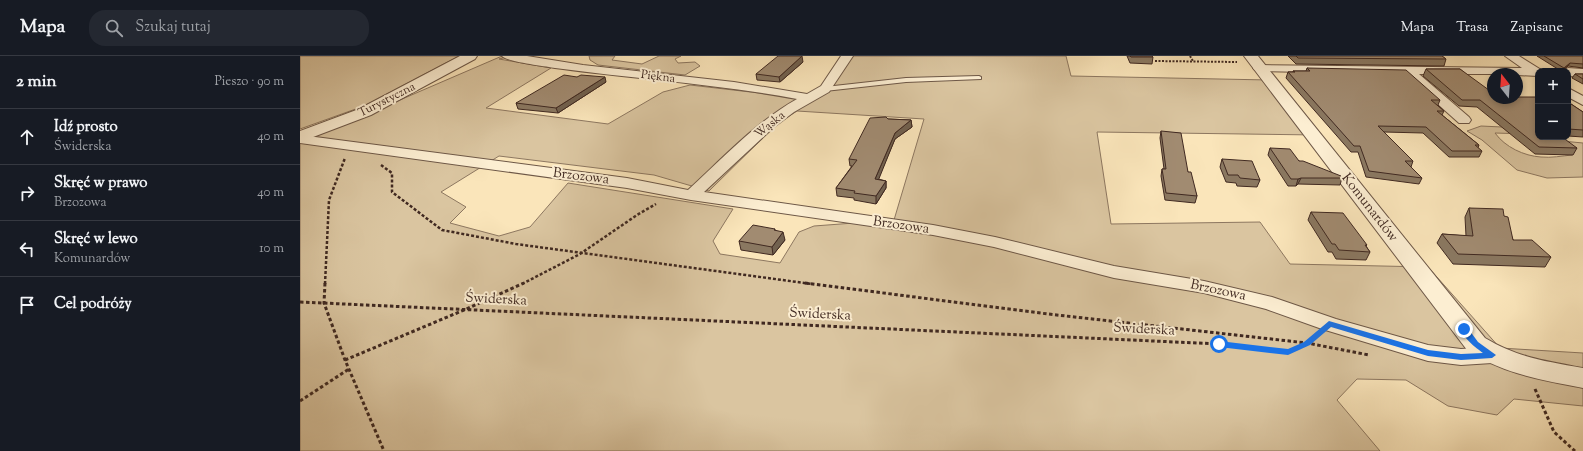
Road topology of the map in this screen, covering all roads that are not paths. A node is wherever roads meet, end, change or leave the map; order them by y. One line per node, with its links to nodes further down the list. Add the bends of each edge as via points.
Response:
1 (470, 56): 17 (street, Turystyczna, via 365,112)
2 (508, 56): 14 (street, Piękna, via 544,63 752,88)
3 (847, 56): 12 (street, Wąska)
4 (1511, 56): 7 (street)
5 (1255, 62): 6 (street); 19 (street, Komunardów, via 1476,344)
6 (1406, 69): 8 (street); 16 (street)
7 (1535, 71)
8 (1535, 72)
9 (1571, 72): 10 (street)
10 (1583, 73)
11 (979, 78): 12 (lane, via 906,80)
12 (825, 89): 14 (street, Wąska)
13 (1571, 94): 15 (street)
14 (809, 98): 18 (street, Wąska, via 769,124)
15 (1583, 101)
16 (1464, 120)
17 (300, 138): 18 (street, Brzozowa, via 619,182)
18 (685, 194): 19 (street, Brzozowa, via 933,230 995,242 1114,272 1242,296 1428,353 1461,357)
19 (1492, 355): 20 (street, via 1530,369)
20 (1583, 378)

